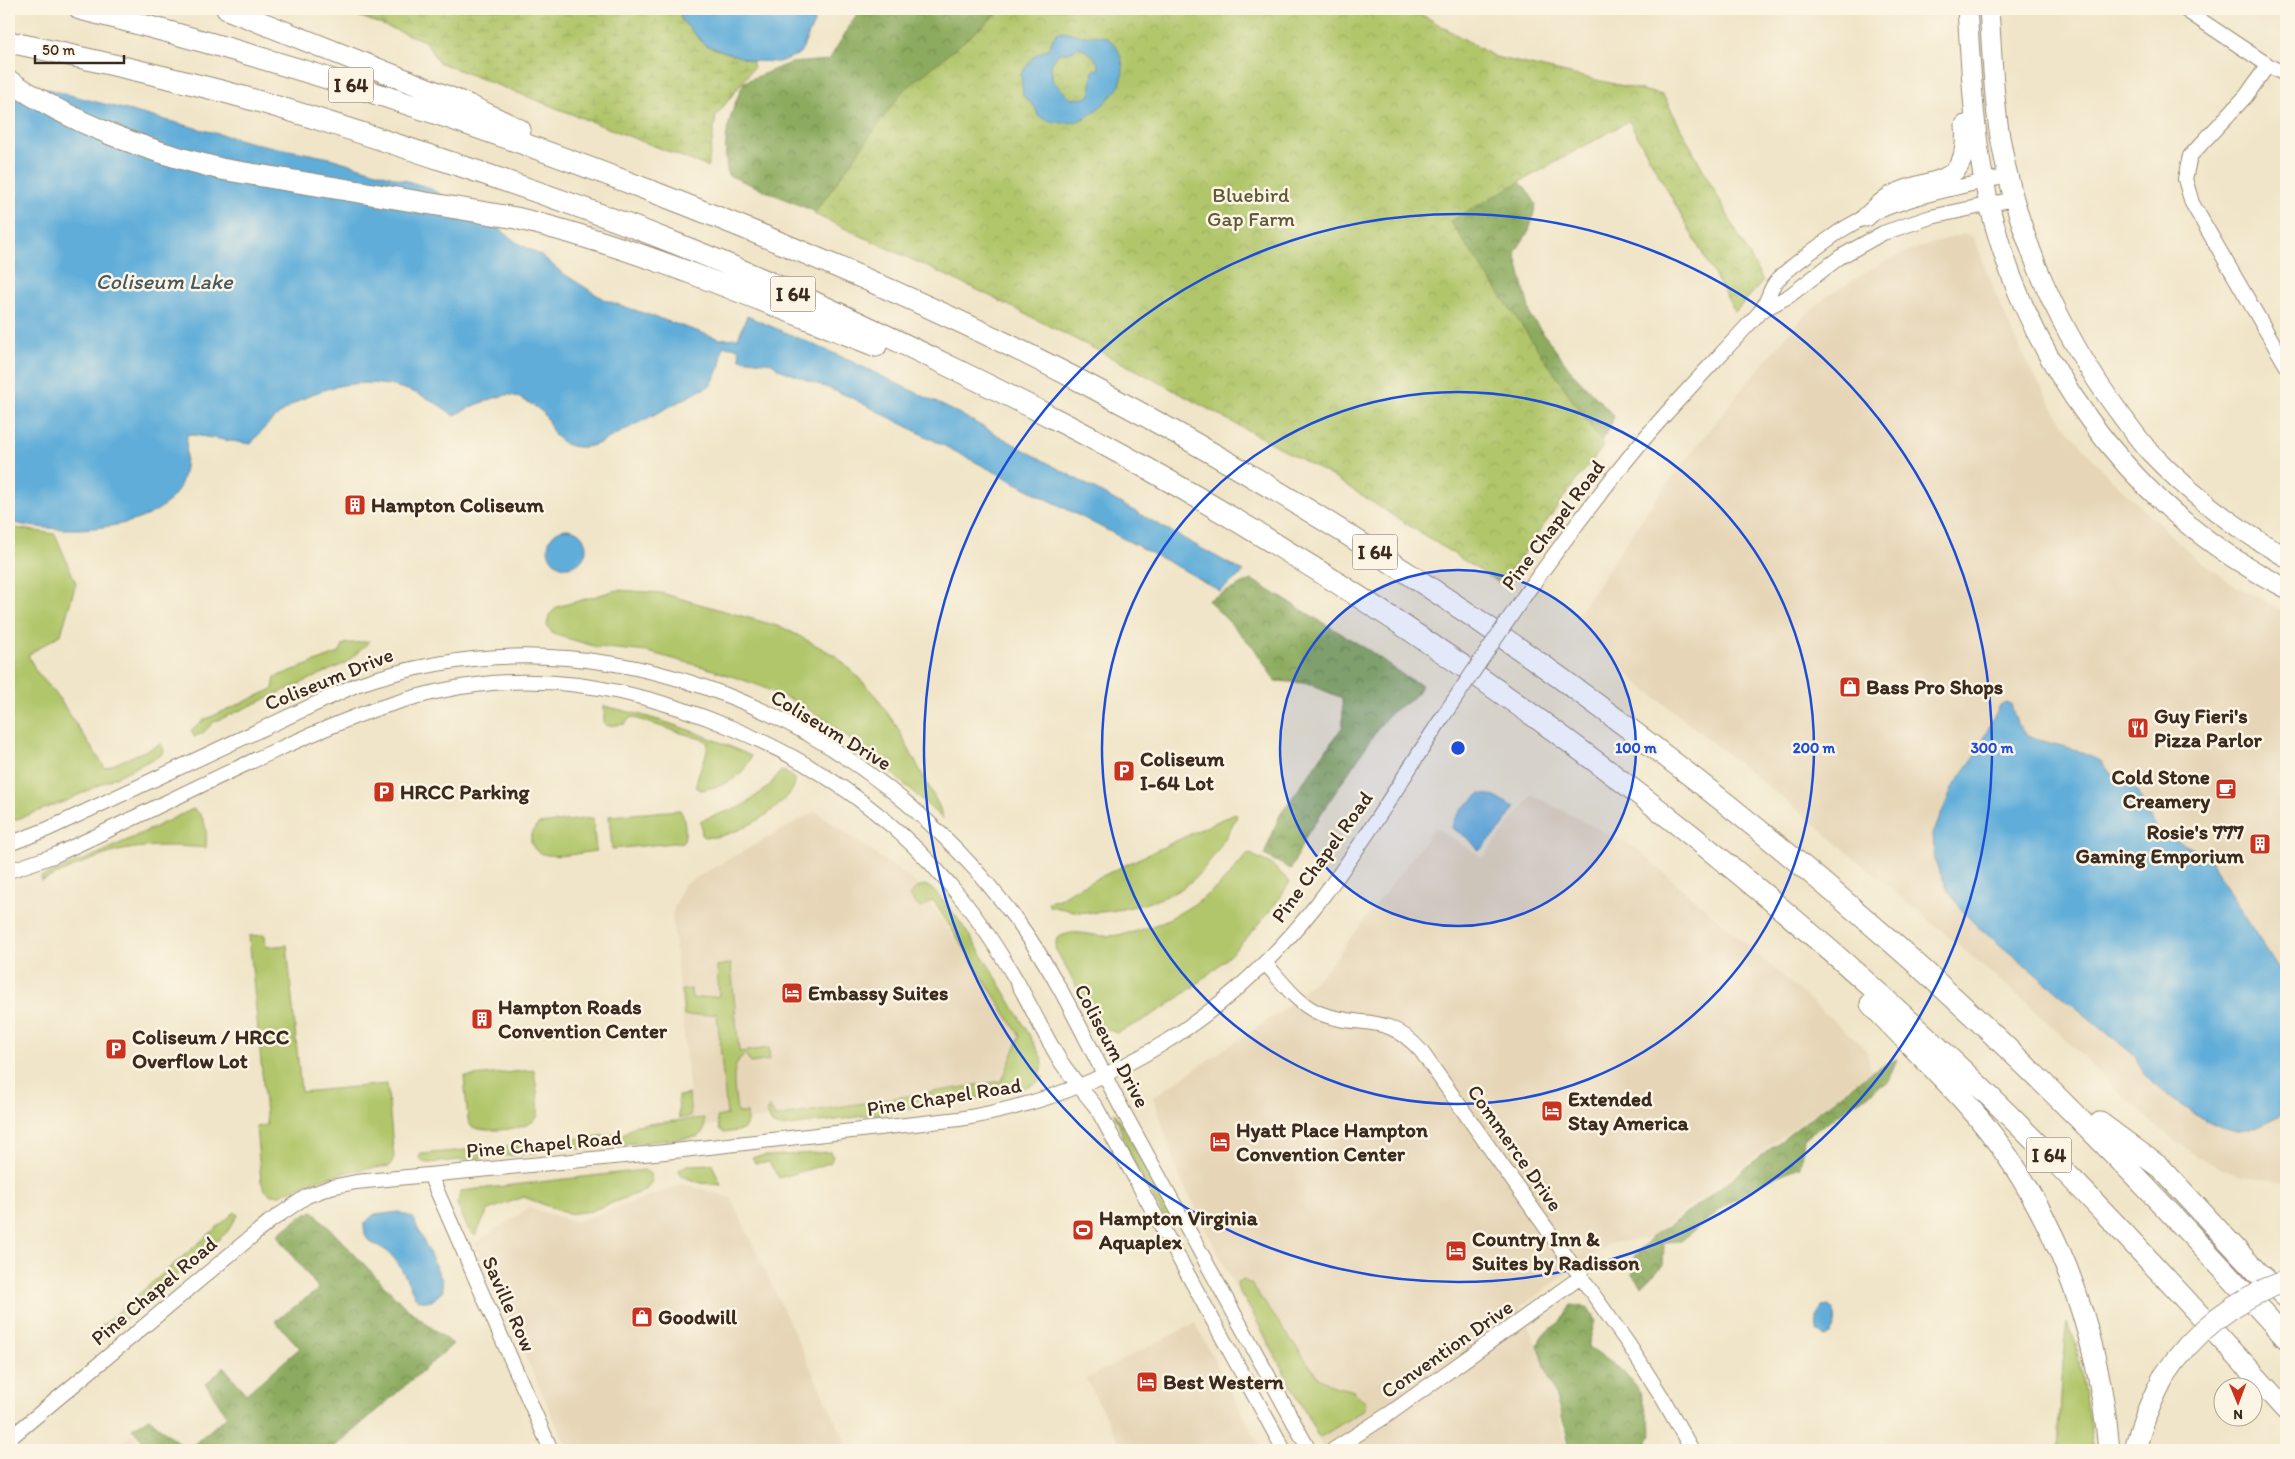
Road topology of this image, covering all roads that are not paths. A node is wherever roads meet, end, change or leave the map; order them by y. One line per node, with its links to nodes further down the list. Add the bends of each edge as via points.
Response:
1 (80, 9): 12 (highway, I 64, via 304,71)
2 (227, 9): 12 (highway, via 468,105)
3 (1967, 9): 6 (main road)
4 (1989, 9): 11 (main road, via 1996,108)
5 (2184, 9): 8 (street)
6 (1969, 40): 13 (main road, via 1977,142); 16 (main road, via 1962,68 1966,138 1962,160 1947,178 1892,196)
7 (9, 42): 19 (highway, I 64, via 224,92 391,142 540,192 749,274 889,337)
8 (2268, 65): 9 (street); 18 (street, via 2246,96 2190,156 2185,179 2192,203)
9 (2286, 75)
10 (9, 82): 19 (highway, via 89,126 173,158 221,169 516,218 599,240 672,265)
11 (2008, 176): 13 (street, Pine Chapel Road); 14 (main road)
12 (617, 178): 27 (highway, I 64, via 814,257 997,340 1142,414 1330,523 1484,624 1668,757 1861,915)
13 (1984, 181): 15 (main road); 16 (street, Pine Chapel Road, via 1896,204)
14 (2014, 199): 15 (street, Pine Chapel Road); 20 (main road, via 2040,274 2071,340 2132,430 2148,450 2206,503)
15 (1989, 204): 17 (street, Pine Chapel Road, via 1931,217 1883,234 1846,253 1789,296); 21 (main road, via 2008,269 2023,305 2045,351 2085,414 2133,472 2187,523 2243,564)
16 (1866, 217): 17 (street, Pine Chapel Road, via 1834,236 1775,283)
17 (1761, 311): 25 (street, Pine Chapel Road, bridge, via 1645,438 1580,519 1525,595 1338,876)
18 (2286, 365)
19 (1039, 411): 24 (highway, I 64, via 1147,468 1248,528 1506,694 1683,828)
20 (2286, 557)
21 (2286, 588)
22 (9, 844): 26 (street, Coliseum Drive, via 48,830 304,708 389,674 449,661 531,655 580,658 636,667 712,690 768,714 854,763 913,809 975,869 1020,925 1044,962)
23 (9, 871): 28 (street, Coliseum Drive, via 53,856 317,731 392,702 451,688 494,683 566,684 621,692 681,708 779,749 832,780 891,824 930,862 966,905 1015,978 1059,1059)
24 (1793, 919): 34 (highway, I 64, via 1928,1038 2056,1162); 41 (highway, via 1966,1103 2028,1188 2050,1228 2081,1307 2100,1385)
25 (1265, 963): 26 (street, Pine Chapel Road, via 1196,1023); 30 (street, Commerce Drive, via 1310,1008 1329,1016 1387,1025 1413,1042)
26 (1105, 1075): 28 (street, Pine Chapel Road); 38 (street, Coliseum Drive)
27 (2038, 1076): 32 (highway, via 2162,1169 2257,1272); 33 (highway, I 64, via 2181,1222)
28 (1080, 1086): 29 (street, Pine Chapel Road, via 1018,1108 936,1122); 37 (street, Coliseum Drive, via 1096,1107)
29 (430, 1175): 35 (street, Pine Chapel Road, via 343,1184 296,1202); 36 (street, Saville Row)
30 (1582, 1276): 39 (street, Convention Drive, via 1389,1414); 40 (street, Commerce Drive, via 1634,1352)
31 (2286, 1281): 42 (highway, bridge, via 2218,1315 2186,1346 2149,1404)
32 (2286, 1297)
33 (2286, 1338)
34 (2286, 1410)
35 (9, 1439)
36 (552, 1450)
37 (1284, 1450)
38 (1309, 1450)
39 (1333, 1450)
40 (1692, 1450)
41 (2109, 1450)
42 (2135, 1450)

